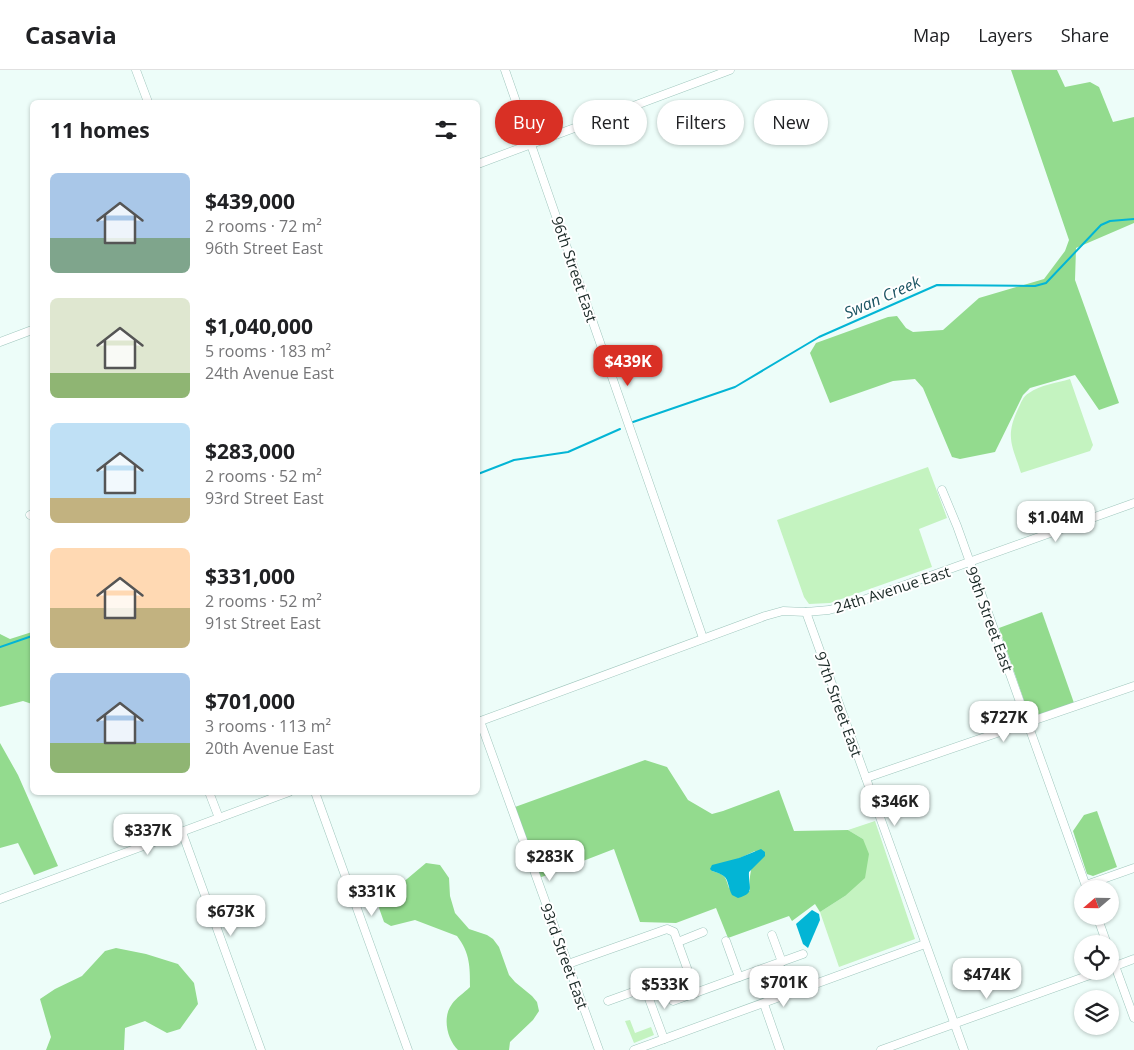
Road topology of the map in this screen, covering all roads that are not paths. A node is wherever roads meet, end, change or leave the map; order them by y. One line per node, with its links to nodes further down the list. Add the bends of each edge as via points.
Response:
1 (136, 70): 4 (street)
2 (505, 70): 5 (street, 96th Street East)
3 (730, 70): 6 (street)
4 (147, 100)
5 (516, 100)
6 (563, 132)
7 (529, 145): 9 (street)
8 (532, 145): 16 (street, 96th Street East)
9 (480, 163)
10 (30, 331): 11 (street)
11 (0, 342)
12 (942, 490): 14 (street, 99th Street East)
13 (1134, 502): 14 (street, 24th Avenue East)
14 (969, 563): 15 (street, 24th Avenue East, via 837,608); 19 (street, 99th Street East)
15 (806, 612): 16 (street, 24th Avenue East, via 783,611); 21 (street, 97th Street East)
16 (703, 638): 18 (street, 24th Avenue East)
17 (1134, 686): 19 (street)
18 (480, 722)
19 (1028, 722): 21 (street); 28 (street, 99th Street East)
20 (480, 725): 39 (street, 93rd Street East)
21 (866, 778): 35 (street, 97th Street East)
22 (211, 795): 25 (street)
23 (281, 795): 25 (street)
24 (316, 795): 54 (street)
25 (219, 818): 26 (street)
26 (182, 832): 30 (street); 53 (street)
27 (1134, 868): 29 (street)
28 (1084, 880)
29 (1104, 880)
30 (0, 899)
31 (703, 932): 34 (street)
32 (772, 935): 38 (street)
33 (726, 941): 41 (street)
34 (678, 942): 39 (street, via 674,932 664,929); 46 (street)
35 (925, 944): 49 (street); 51 (street, 97th Street East)
36 (803, 954): 38 (street)
37 (1134, 960): 40 (street)
38 (782, 962): 41 (street)
39 (568, 964): 55 (street, 93rd Street East)
40 (1119, 965)
41 (739, 978): 46 (street)
42 (1076, 980): 51 (street)
43 (1118, 980): 50 (street)
44 (658, 983): 45 (street)
45 (645, 988): 47 (street); 52 (street)
46 (696, 993): 48 (street)
47 (608, 1001)
48 (673, 1001)
49 (764, 1004): 52 (street); 57 (street)
50 (1134, 1018)
51 (954, 1024): 58 (street); 59 (street, 97th Street East)
52 (664, 1040): 56 (street)
53 (261, 1050)
54 (408, 1050)
55 (600, 1050)
56 (634, 1050)
57 (780, 1050)
58 (881, 1050)
59 (964, 1050)

